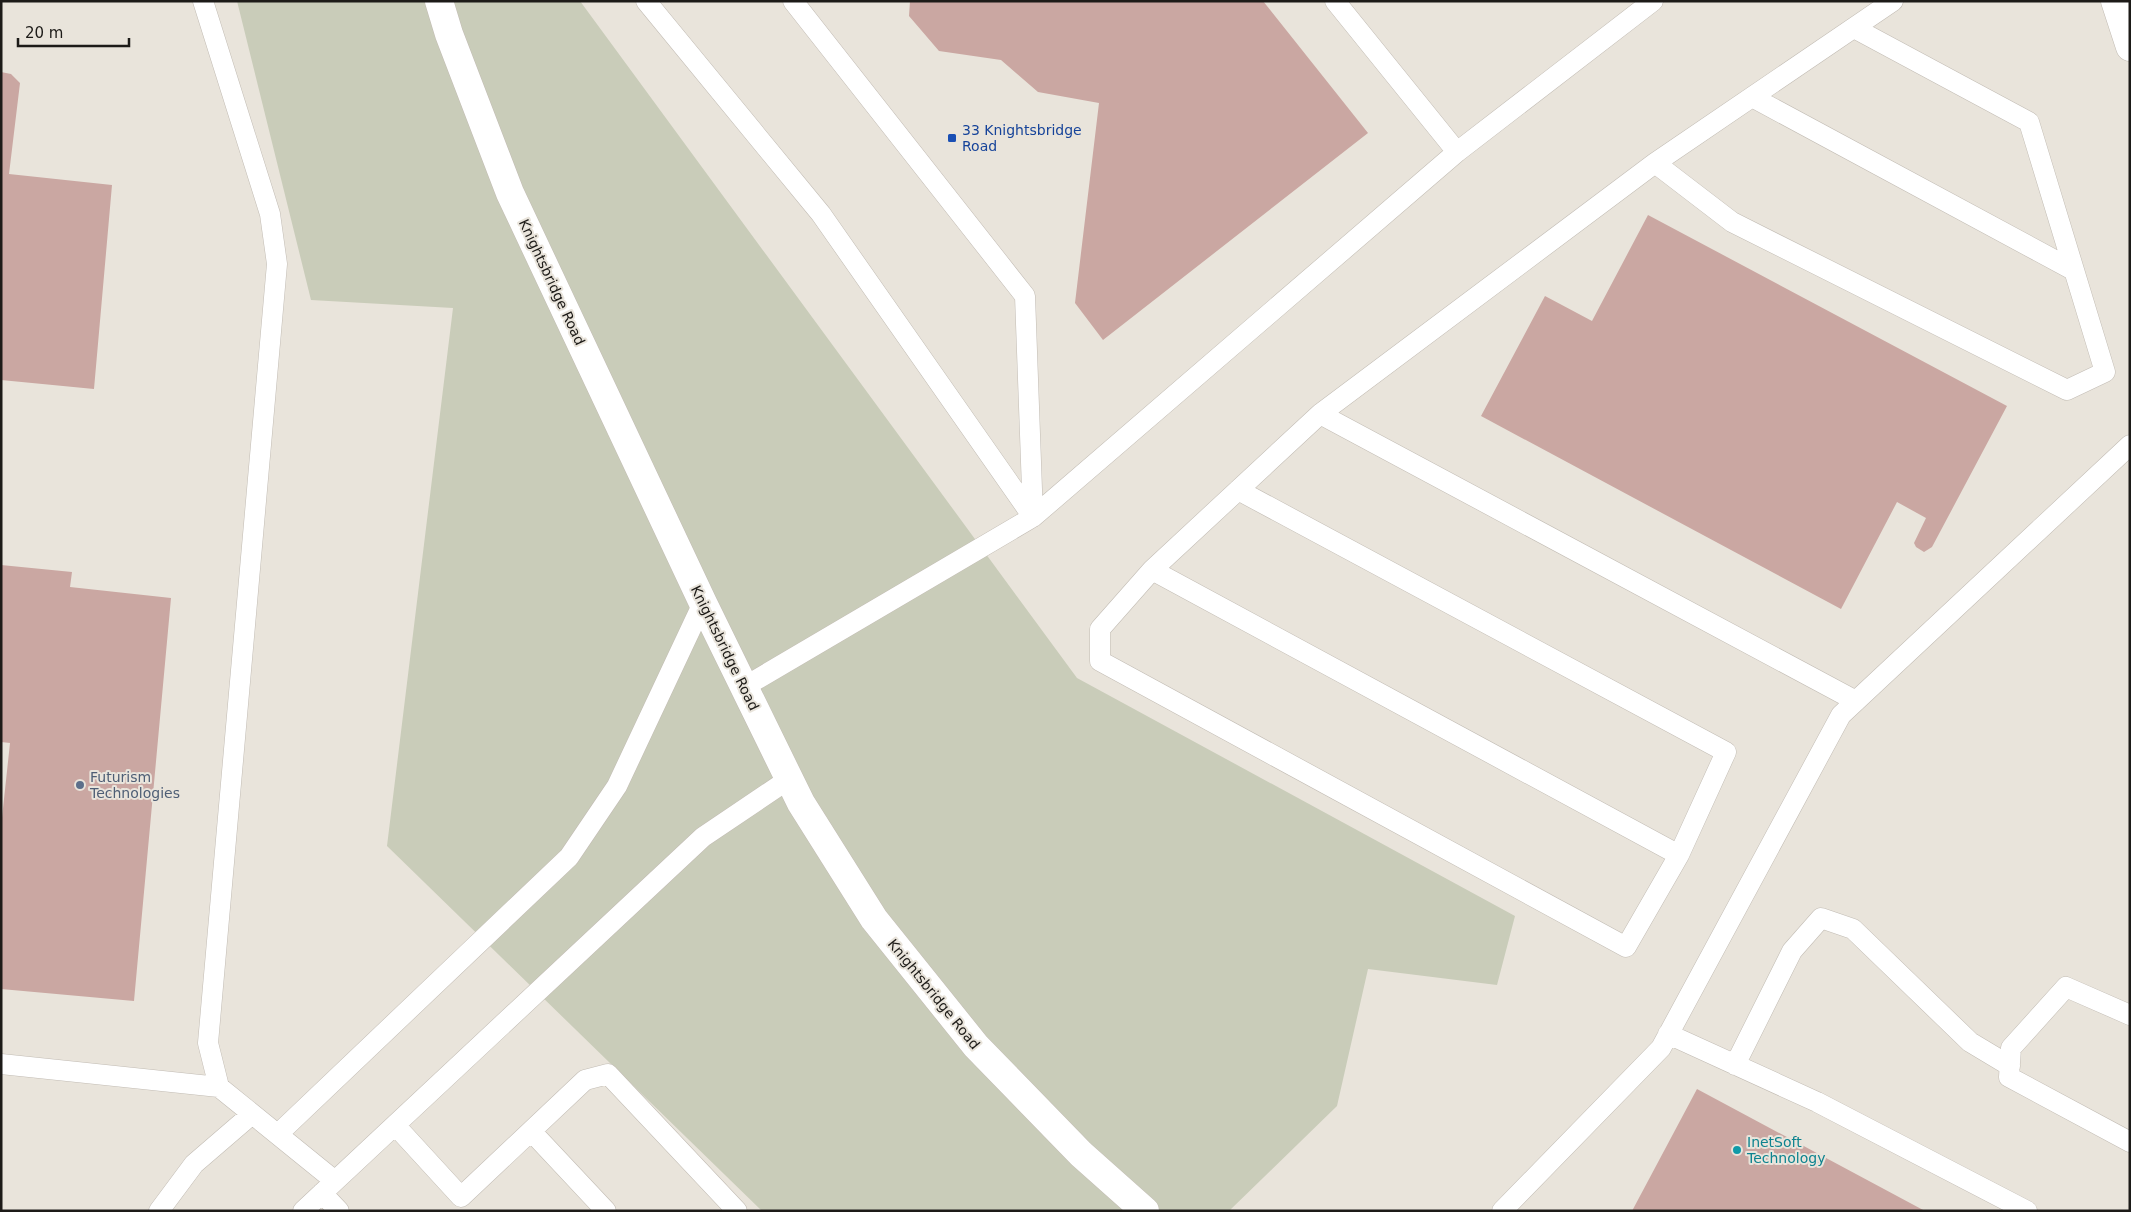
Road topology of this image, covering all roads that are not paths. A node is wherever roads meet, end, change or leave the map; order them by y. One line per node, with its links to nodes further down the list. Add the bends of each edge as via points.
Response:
1 (203, 1): 30 (lane, via 270,214 277,264 208,1043)
2 (439, 1): 20 (street, Knightsbridge Road, via 448,34 510,193)
3 (646, 1): 18 (lane, via 821,214)
4 (793, 1): 18 (lane, via 1025,296)
5 (1335, 1): 12 (lane)
6 (1653, 1): 12 (lane)
7 (1892, 1): 9 (lane)
8 (2115, 1): 10 (street)
9 (1854, 28): 11 (lane); 14 (lane, via 2029,122)
10 (2130, 47)
11 (1752, 97): 13 (lane); 14 (lane)
12 (1457, 152): 18 (lane)
13 (1655, 163): 14 (lane, via 1732,222 2068,390 2105,372); 15 (lane)
14 (2073, 270)
15 (1320, 414): 17 (lane); 22 (lane)
16 (2130, 445): 22 (lane)
17 (1238, 490): 19 (lane); 24 (lane, via 1726,752)
18 (1034, 517): 21 (lane)
19 (1152, 570): 24 (lane); 24 (lane, via 1100,629 1100,661 1626,948)
20 (703, 602): 21 (street, Knightsbridge Road); 34 (lane, via 617,786 569,857)
21 (744, 687): 23 (street, Knightsbridge Road)
22 (1856, 701): 26 (lane, via 1841,715)
23 (789, 779): 32 (lane, via 703,837); 43 (street, Knightsbridge Road, via 874,919 976,1046 1081,1154)
24 (1679, 855)
25 (2130, 1015): 29 (lane, via 2066,987 2011,1048)
26 (1668, 1034): 28 (lane); 44 (lane, via 1660,1048)
27 (1, 1064): 30 (lane)
28 (1736, 1065): 29 (lane, via 1792,951 1821,918 1853,929 1970,1042); 45 (lane, via 1817,1102)
29 (2010, 1066): 35 (lane, via 2009,1077)
30 (219, 1087): 31 (lane)
31 (252, 1114): 34 (lane); 38 (lane, via 194,1164)
32 (395, 1125): 36 (lane); 37 (lane)
33 (531, 1131): 37 (lane); 41 (lane); 42 (lane, via 585,1080 608,1074)
34 (278, 1134): 36 (lane)
35 (2130, 1142)
36 (329, 1187): 39 (lane); 40 (lane)
37 (467, 1204)
38 (159, 1211)
39 (303, 1211)
40 (338, 1211)
41 (606, 1211)
42 (737, 1211)
43 (1145, 1211)
44 (1502, 1211)
45 (2027, 1211)

